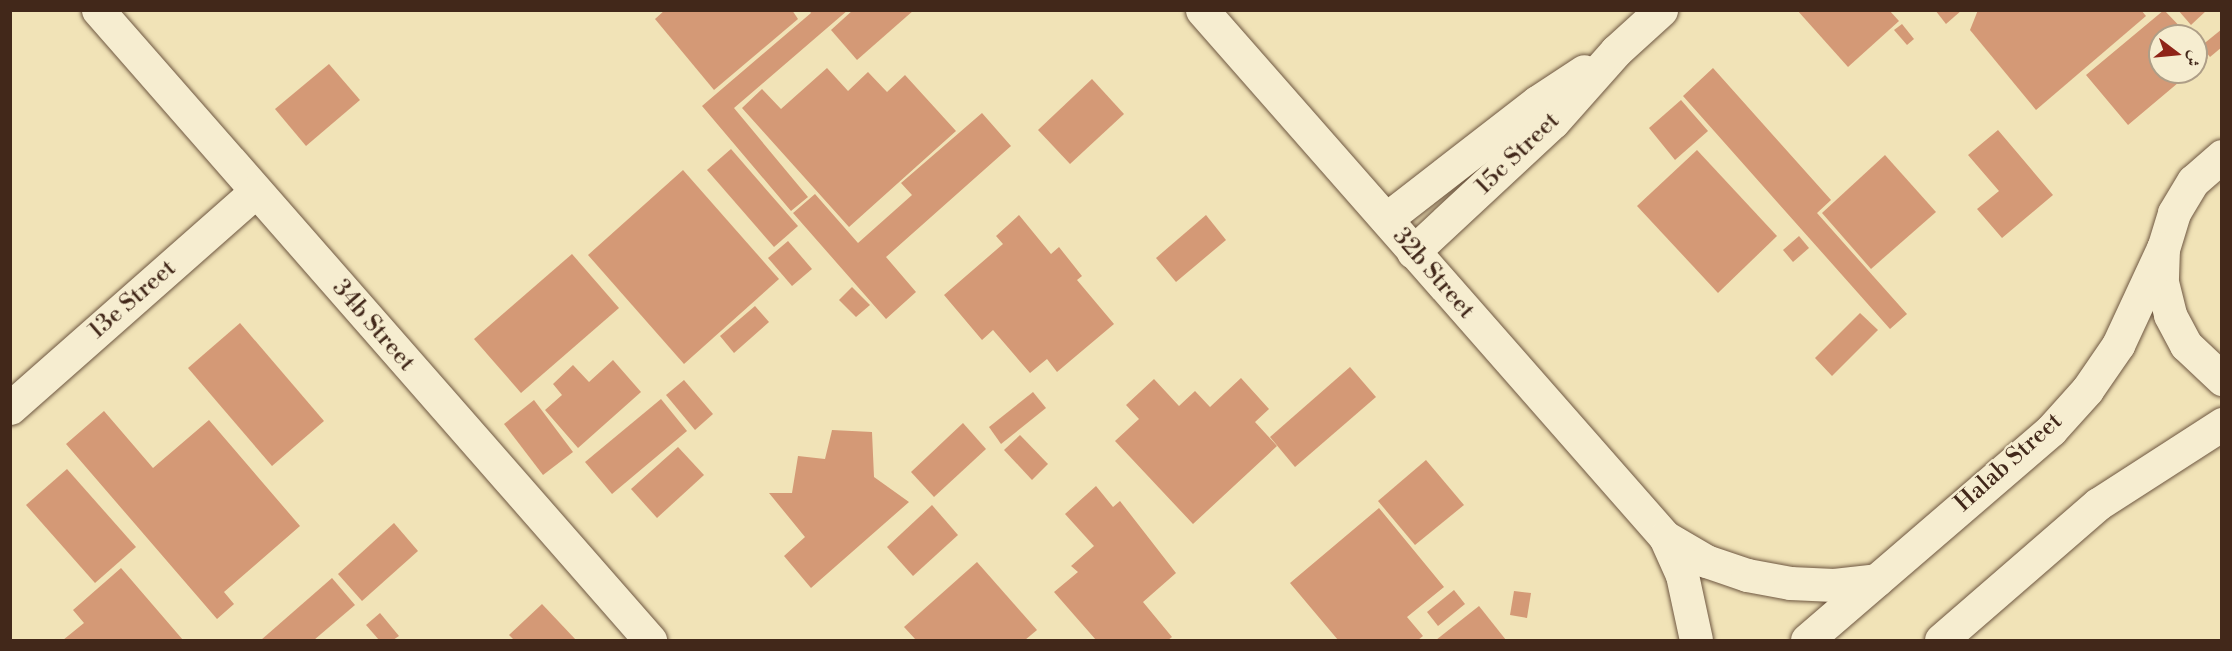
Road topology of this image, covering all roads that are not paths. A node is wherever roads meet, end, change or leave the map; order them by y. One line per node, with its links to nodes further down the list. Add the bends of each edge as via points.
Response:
1 (98, 10): 6 (street, 34b Street)
2 (1202, 10): 7 (street, 32b Street)
3 (1661, 10): 4 (street, 15c Street)
4 (1616, 51): 7 (street, 15c Street, via 1538,102); 9 (street, 15c Street, via 1553,122)
5 (2222, 156): 8 (street, via 2193,181 2174,213)
6 (256, 191): 11 (street, 13e Street); 15 (street, 34b Street)
7 (1386, 219): 9 (street, 32b Street)
8 (2163, 248): 10 (street, via 2162,282 2170,315 2186,345); 14 (street, Halab Street, via 2118,345 2087,390 2051,430)
9 (1413, 252): 13 (street, 32b Street)
10 (2222, 379)
11 (10, 408)
12 (2222, 423): 18 (street, via 2098,504)
13 (1665, 537): 14 (street, 32b Street, via 1706,561 1747,575 1812,584); 16 (street, 32b Street, via 1682,575)
14 (1877, 580): 17 (street, Halab Street)
15 (650, 640)
16 (1696, 640)
17 (1807, 640)
18 (1941, 640)

